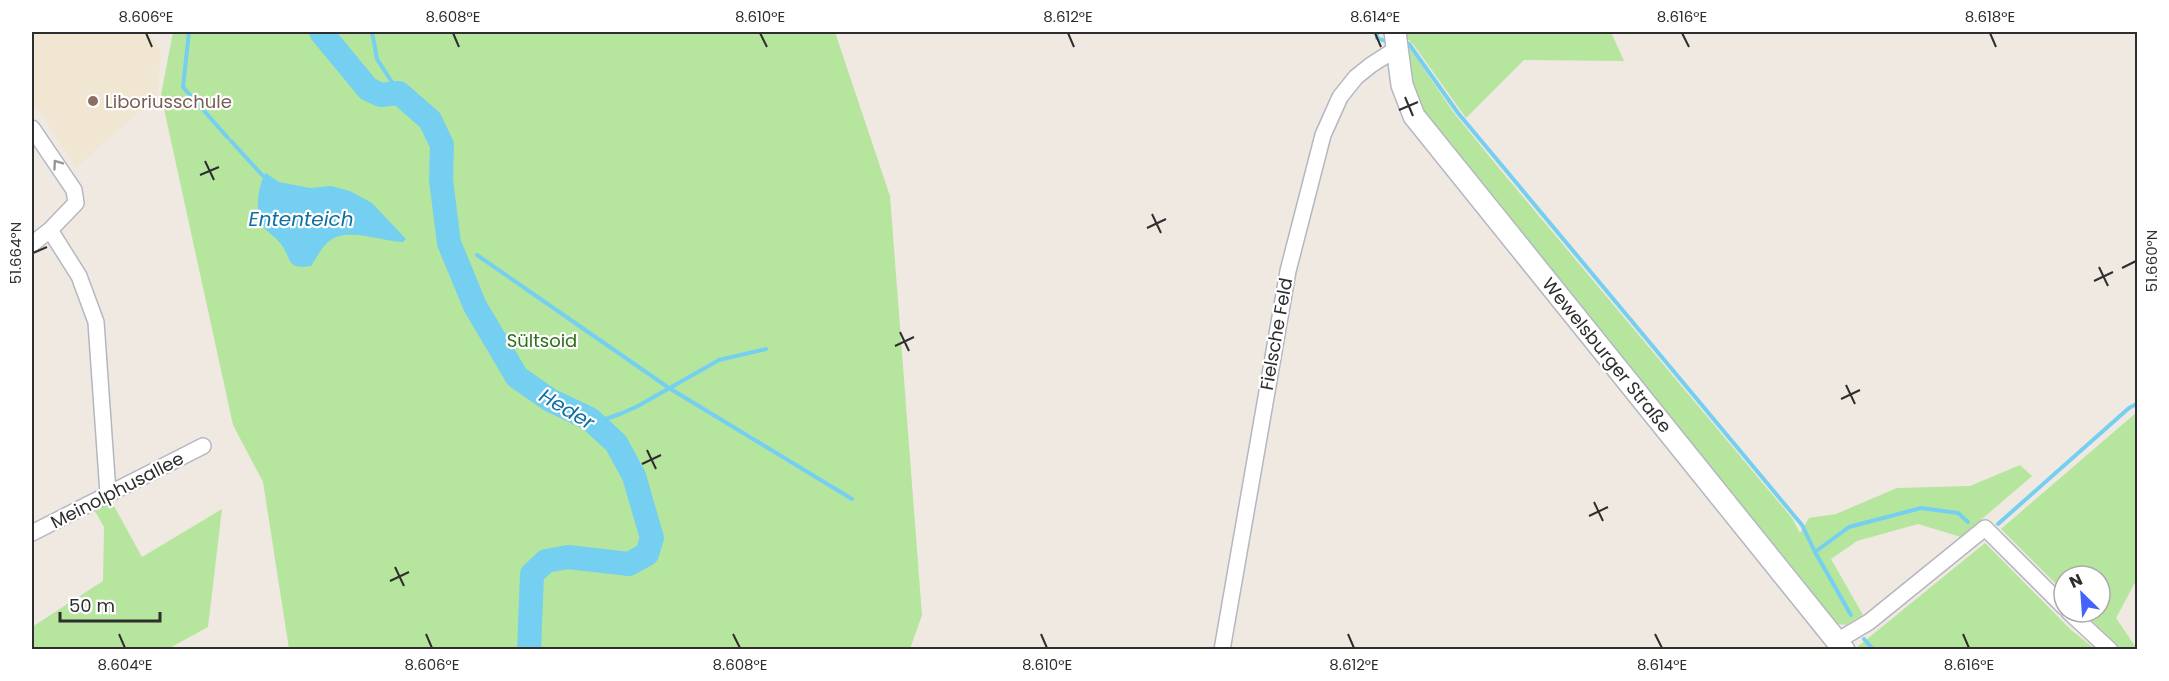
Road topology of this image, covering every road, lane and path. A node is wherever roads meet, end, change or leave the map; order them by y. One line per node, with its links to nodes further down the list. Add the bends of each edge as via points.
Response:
1 (1395, 40): 10 (main road, Wewelsburger Straße, via 1402,85 1414,116); 11 (street, Fielsche Feld, via 1340,97 1323,135 1288,271)
2 (32, 128): 3 (street, one-way to 2, via 76,203 74,190)
3 (50, 230): 4 (street); 6 (street, via 79,276 96,321)
4 (32, 244)
5 (203, 447): 6 (street, Meinolphusallee)
6 (108, 493): 7 (street, Meinolphusallee)
7 (32, 533)
8 (2052, 595): 10 (street, via 1985,528)
9 (2082, 624): 12 (street)
10 (1840, 645)
11 (1222, 650)
12 (2110, 650)

